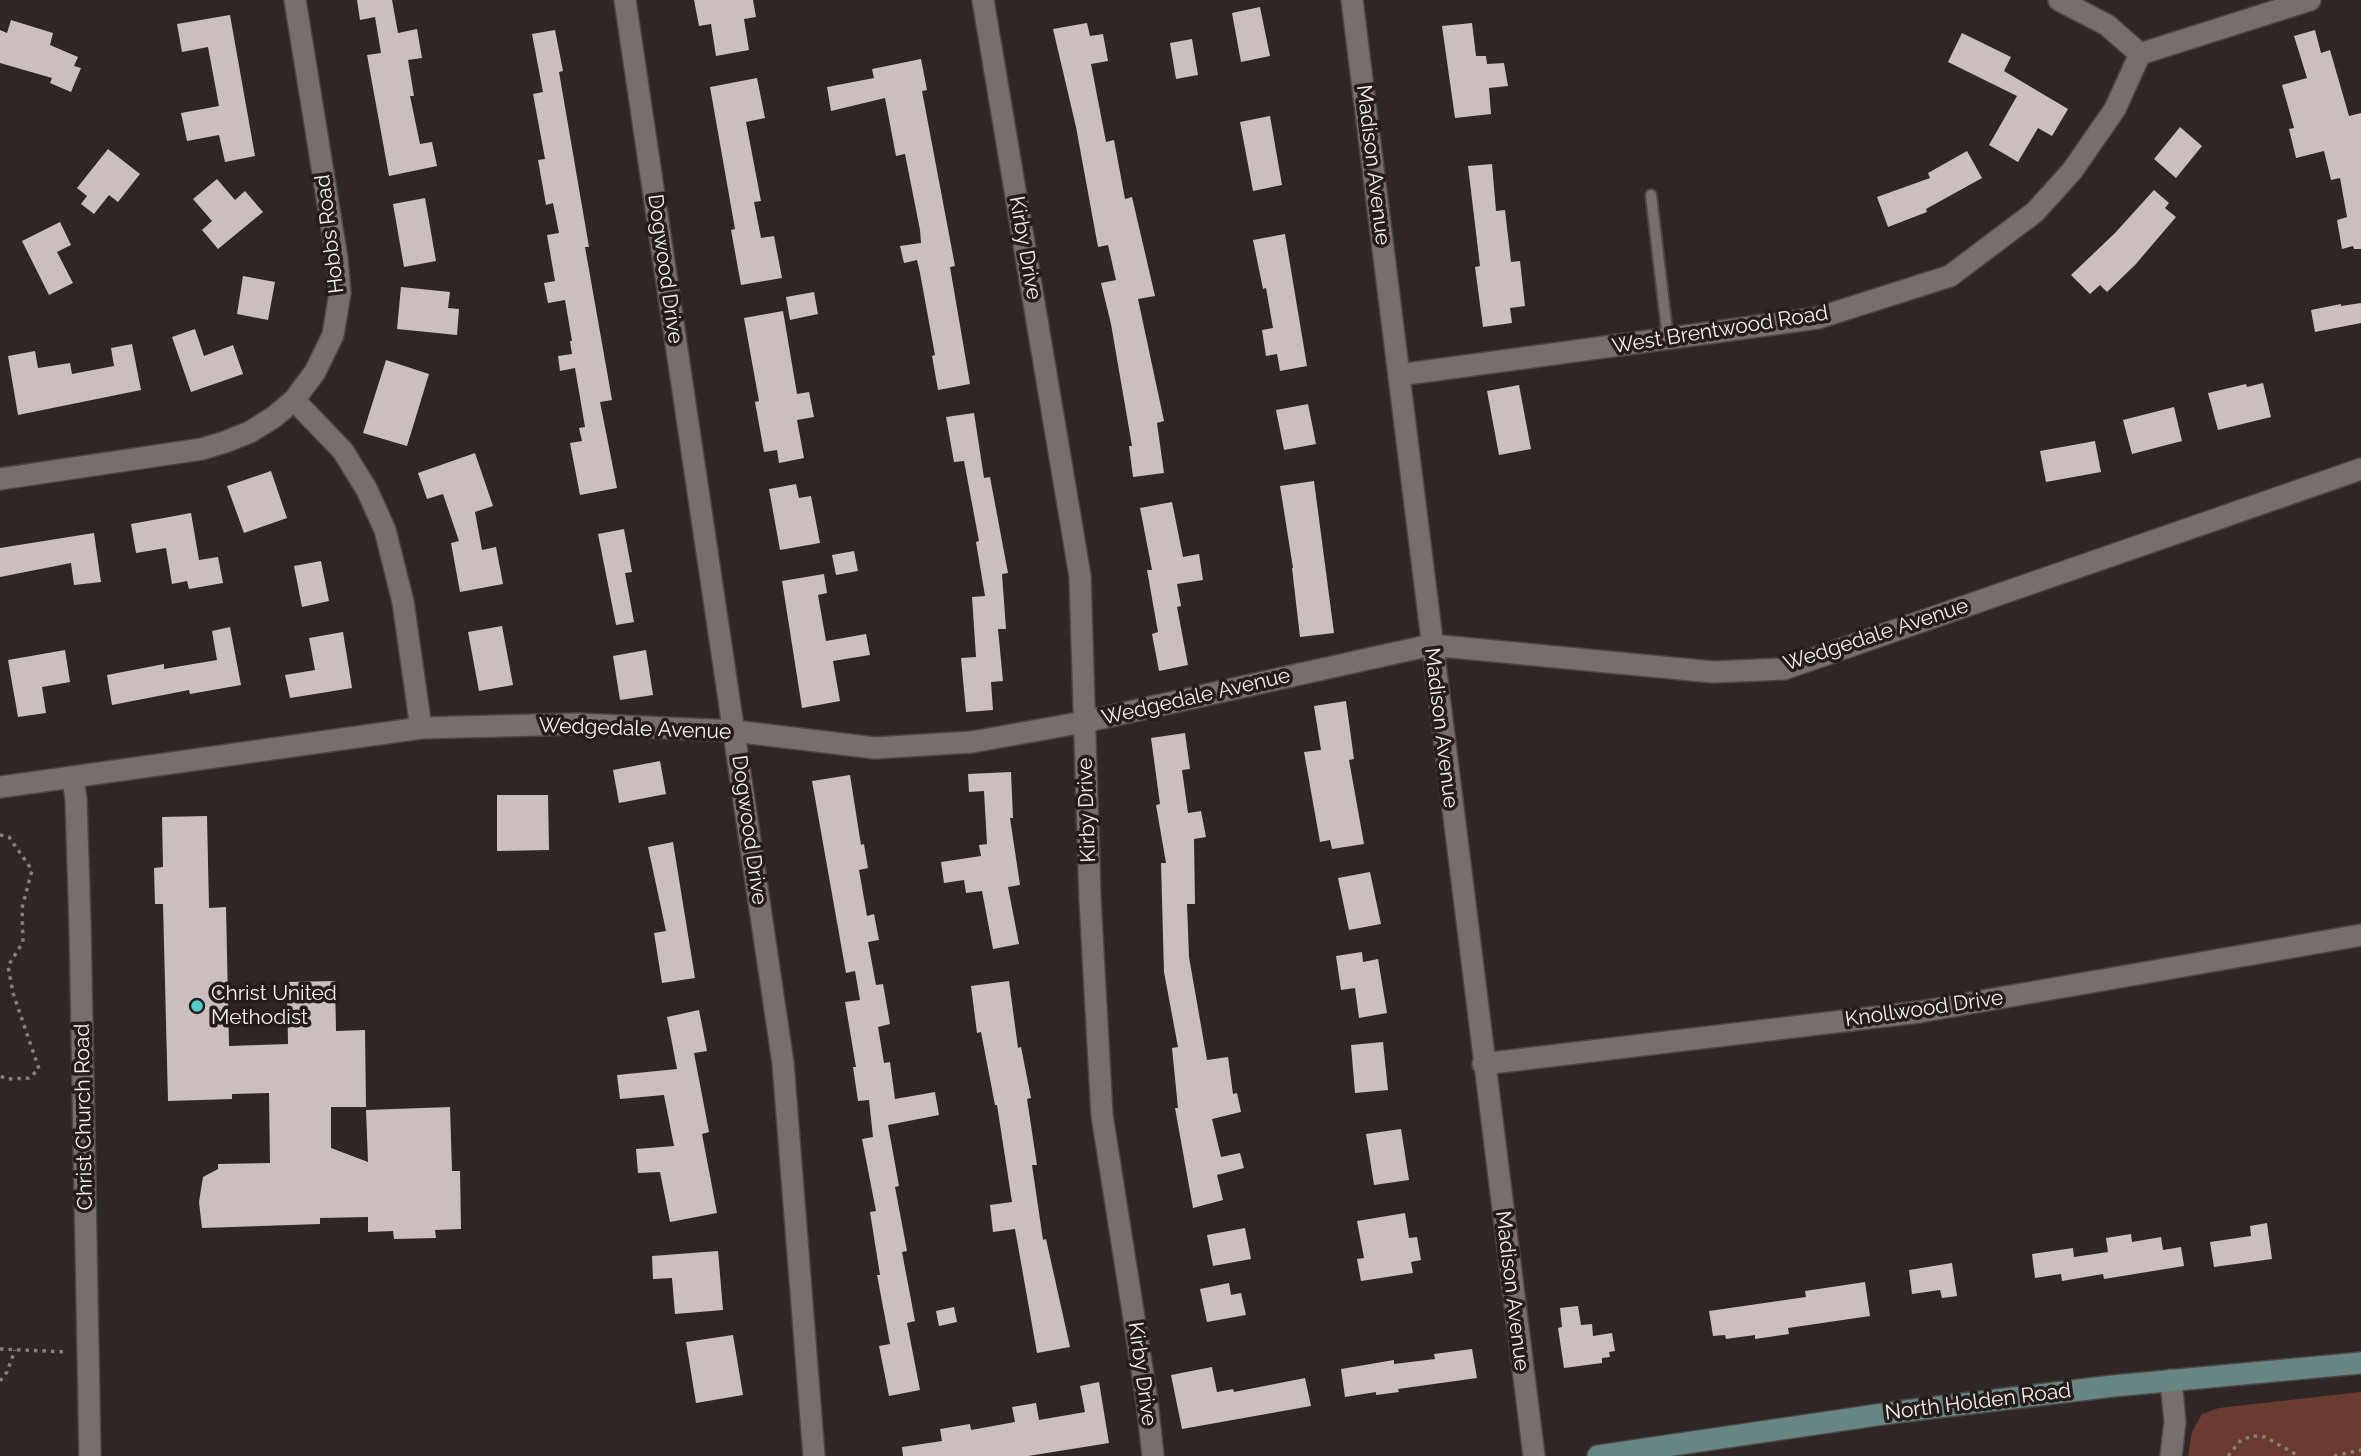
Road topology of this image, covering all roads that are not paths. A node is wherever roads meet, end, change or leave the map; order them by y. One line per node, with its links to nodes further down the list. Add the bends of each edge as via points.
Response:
1 (295, 0): 11 (street, Hobbs Road, via 340,293 332,335 315,372)
2 (625, 0): 17 (street, Dogwood Drive)
3 (983, 0): 15 (street, Kirby Drive, via 1080,576)
4 (1352, 0): 10 (street, Madison Avenue)
5 (2059, 0): 7 (street, via 2108,25)
6 (2310, 0): 7 (street)
7 (2140, 54): 9 (street, West Brentwood Road, via 2115,109 2072,171 2035,212 1950,276 1818,318)
8 (1651, 195): 9 (lane)
9 (1668, 339): 10 (street, West Brentwood Road)
10 (1399, 375): 14 (street, Madison Avenue)
11 (294, 400): 13 (street, Hobbs Road, via 250,432 202,449); 16 (street, via 343,451 368,490 385,530 403,602)
12 (2361, 469): 14 (street, Wedgedale Avenue, via 1784,669 1713,672)
13 (0, 479)
14 (1431, 645): 15 (street, Wedgedale Avenue); 21 (street, Madison Avenue)
15 (1084, 722): 17 (street, Wedgedale Avenue, via 972,742 875,748); 26 (street, Kirby Drive, via 1102,1115)
16 (421, 728): 17 (street, Wedgedale Avenue, via 578,724); 18 (street, Wedgedale Avenue)
17 (734, 730): 25 (street, Dogwood Drive, via 783,1063)
18 (73, 778): 19 (street, Wedgedale Avenue); 24 (street, Christ Church Road)
19 (0, 787)
20 (2361, 935): 21 (street, Knollwood Drive, via 1919,1012)
21 (1483, 1064): 27 (street, Madison Avenue)
22 (2361, 1363): 23 (main road, North Holden Road)
23 (2171, 1380): 28 (main road, North Holden Road, via 1889,1413); 29 (street, via 2175,1422)
24 (90, 1456)
25 (814, 1456)
26 (1153, 1456)
27 (1534, 1456)
28 (1598, 1456)
29 (2171, 1456)

